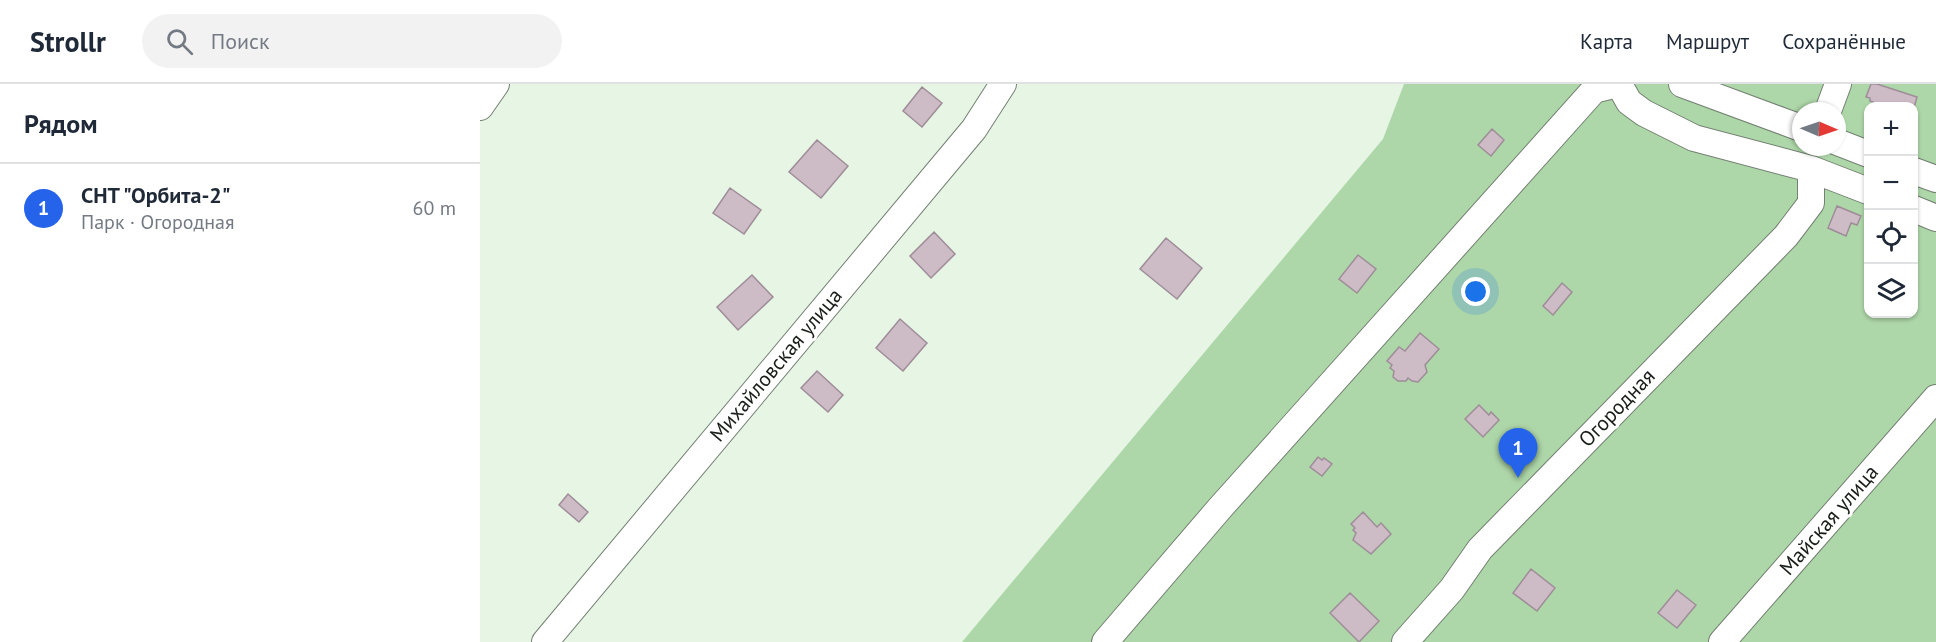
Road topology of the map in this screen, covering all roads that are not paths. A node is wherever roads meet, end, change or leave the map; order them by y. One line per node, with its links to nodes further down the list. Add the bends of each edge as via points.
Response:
1 (496, 84): 7 (street)
2 (1003, 84): 18 (street, Михайловская улица, via 974,129)
3 (1619, 84): 11 (street, via 1629,102 1644,113 1694,138); 19 (street, via 1594,90 1220,507)
4 (1682, 84): 8 (street)
5 (1838, 84): 6 (street)
6 (1831, 102)
7 (480, 107)
8 (1792, 125)
9 (1846, 145): 10 (street)
10 (1864, 152)
11 (1811, 169): 14 (street); 20 (street, Огородная, via 1811,203 1786,236 1480,549 1452,589)
12 (1918, 172): 13 (street)
13 (1936, 179)
14 (1864, 189)
15 (1916, 210): 16 (street)
16 (1936, 218)
17 (1936, 398): 21 (street, Майская улица)
18 (545, 642)
19 (1105, 642)
20 (1405, 642)
21 (1722, 642)

